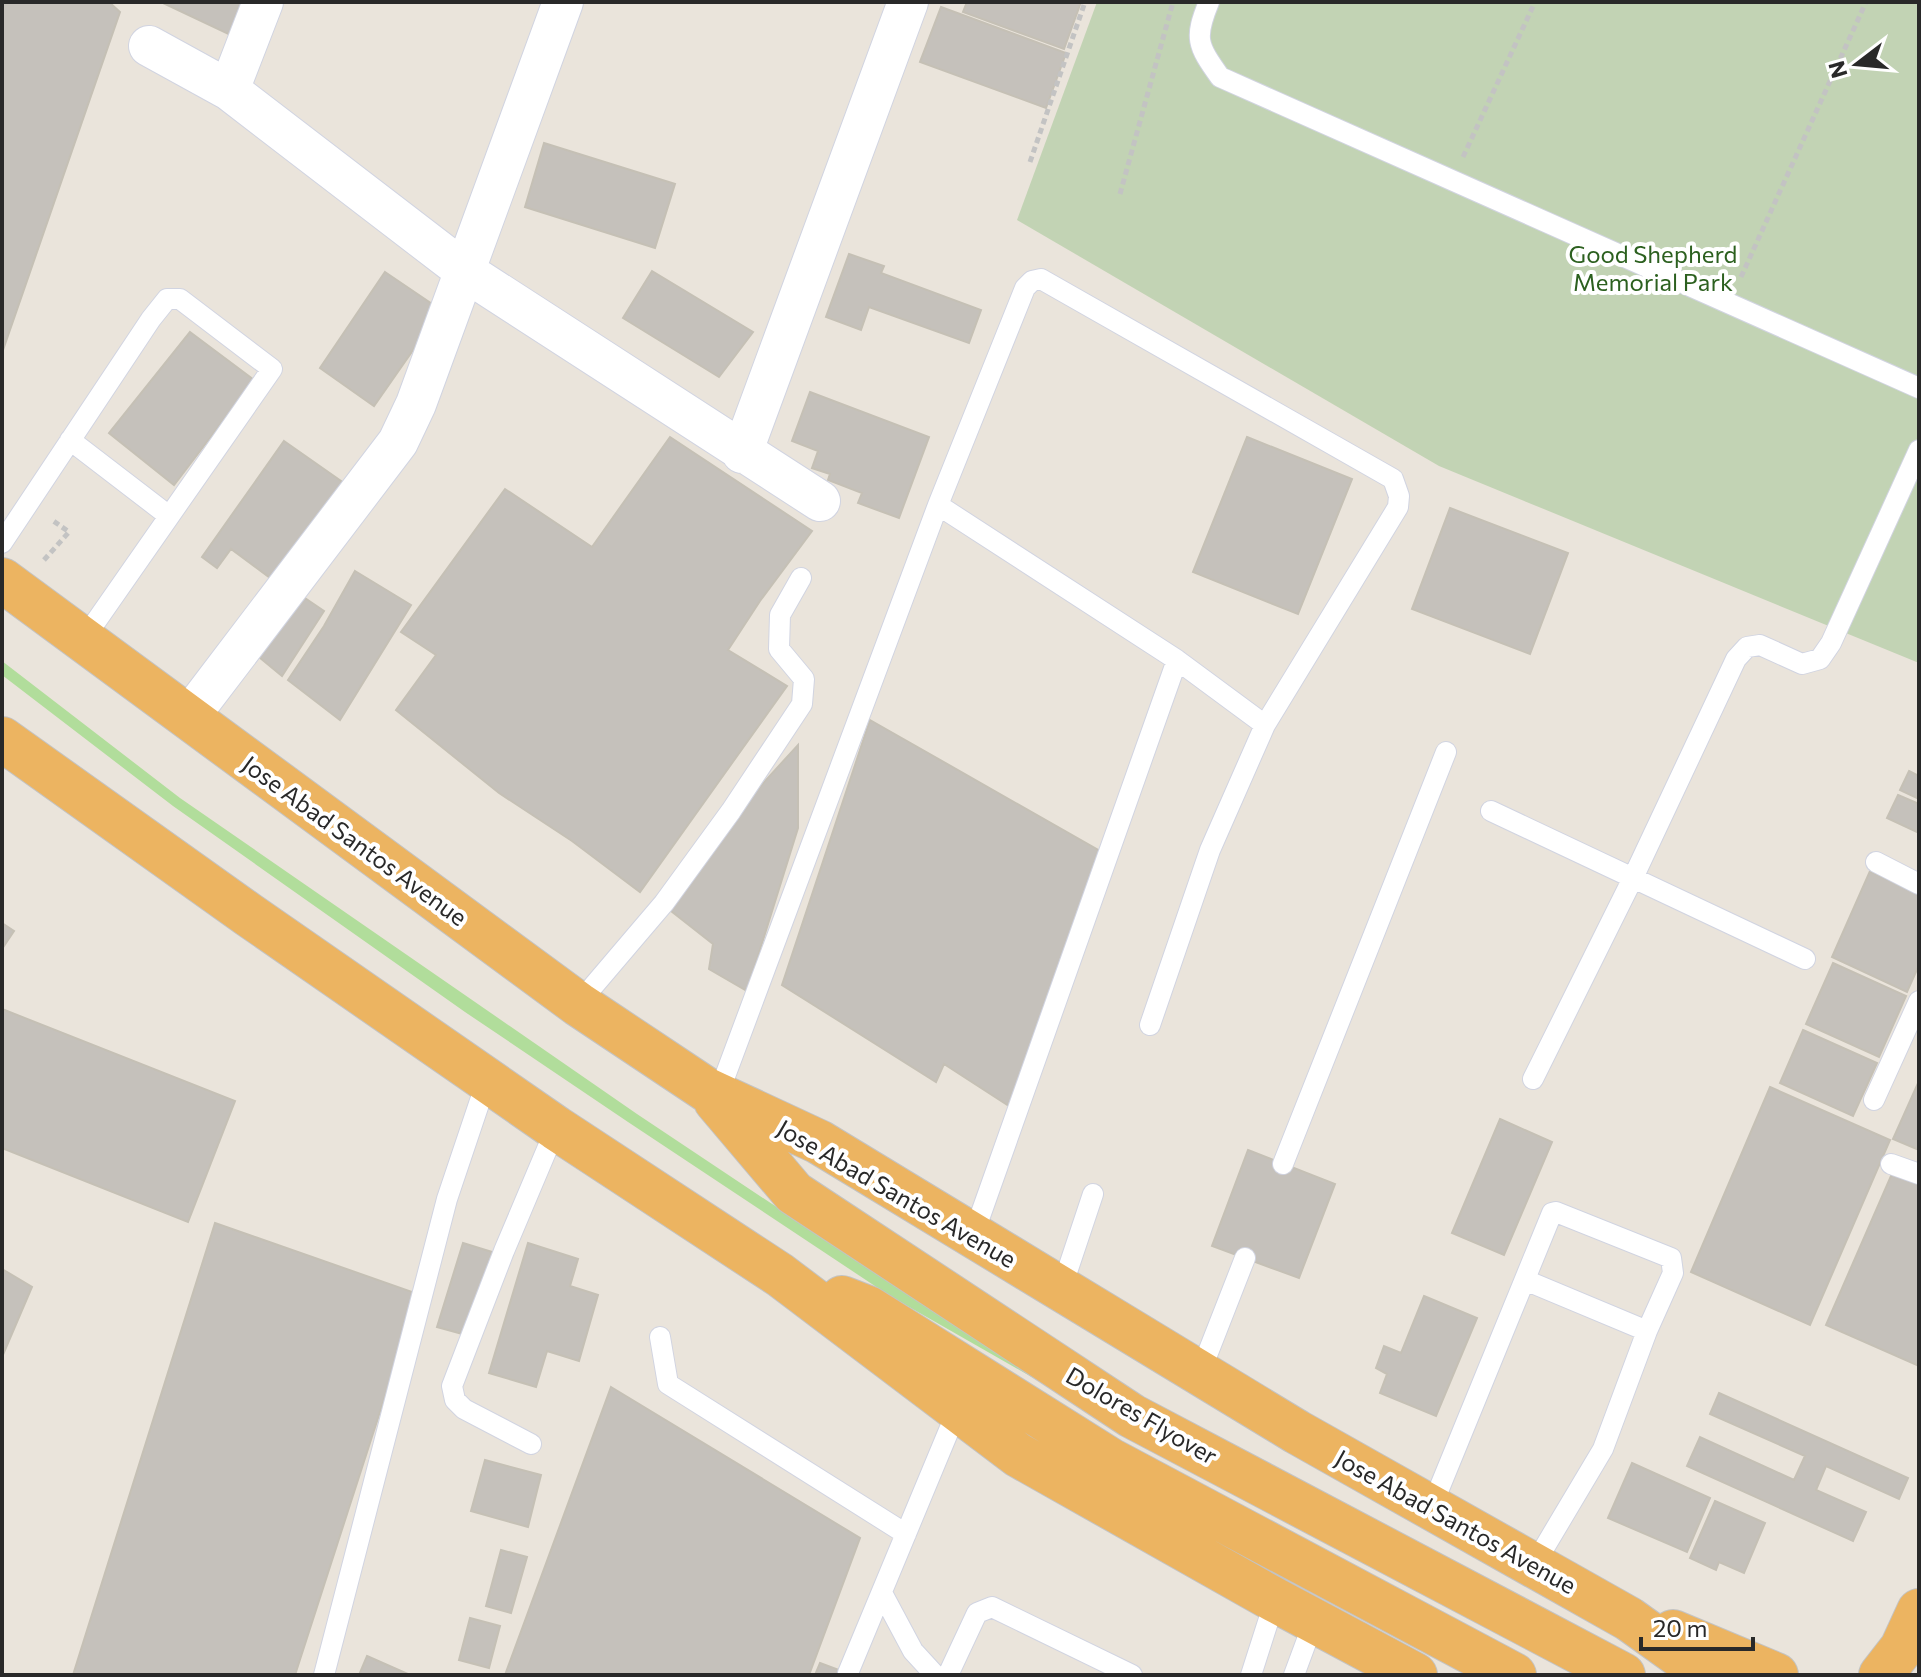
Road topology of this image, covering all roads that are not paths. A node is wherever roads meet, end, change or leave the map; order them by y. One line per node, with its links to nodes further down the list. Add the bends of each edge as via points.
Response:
1 (263, 2): 6 (street)
2 (563, 2): 7 (street)
3 (908, 2): 11 (street)
4 (1209, 2): 8 (lane, via 1198,29 1203,55 1220,77)
5 (149, 46): 6 (street)
6 (229, 90): 7 (street)
7 (466, 272): 11 (street); 20 (street, via 398,442)
8 (1919, 388)
9 (70, 440): 14 (lane); 14 (lane, via 167,299 180,299 272,369); 15 (lane)
10 (1919, 450): 26 (lane, via 1820,659 1802,664 1760,645 1747,647 1736,659)
11 (742, 453): 12 (street)
12 (820, 501)
13 (938, 505): 19 (lane); 21 (lane, via 1025,288 1041,279 1393,479 1398,507); 34 (lane)
14 (169, 516): 18 (lane)
15 (2, 543)
16 (801, 578): 30 (lane, via 780,615 779,649 804,679 802,704 664,903)
17 (10, 586): 18 (highway, Jose Abad Santos Avenue)
18 (83, 640): 20 (highway, Jose Abad Santos Avenue)
19 (1177, 660): 21 (lane); 41 (lane)
20 (188, 718): 30 (highway, Jose Abad Santos Avenue)
21 (1265, 725): 31 (lane, via 1210,850)
22 (2, 739): 33 (highway)
23 (1446, 752): 37 (lane)
24 (1491, 811): 26 (lane)
25 (1876, 862): 27 (lane)
26 (1632, 880): 28 (lane); 32 (lane)
27 (1919, 884)
28 (1805, 959)
29 (1919, 1001): 35 (lane)
30 (578, 1004): 34 (highway, Jose Abad Santos Avenue)
31 (1150, 1025)
32 (1533, 1079)
33 (487, 1080): 36 (highway); 60 (lane, via 447,1199)
34 (712, 1093): 41 (highway, Jose Abad Santos Avenue, via 819,1142); 68 (highway, Dolores Flyover, via 794,1193 1132,1416)
35 (1874, 1100)
36 (556, 1128): 43 (highway); 50 (lane, via 452,1386 464,1409)
37 (1283, 1164)
38 (1891, 1164): 39 (lane)
39 (1919, 1174)
40 (1093, 1194): 45 (lane)
41 (973, 1236): 45 (highway, Jose Abad Santos Avenue)
42 (1245, 1258): 48 (lane)
43 (780, 1275): 49 (highway); 67 (highway, via 868,1308 1110,1460)
44 (1525, 1280): 46 (lane); 46 (lane, via 1549,1217 1556,1212 1671,1258 1673,1273); 51 (lane)
45 (1061, 1290): 48 (highway, Jose Abad Santos Avenue)
46 (1647, 1331): 53 (lane, via 1603,1449)
47 (660, 1337): 52 (lane, via 668,1384)
48 (1200, 1373): 51 (highway, Jose Abad Santos Avenue)
49 (957, 1411): 52 (lane); 55 (highway, via 1018,1455)
50 (531, 1444)
51 (1432, 1506): 53 (highway, Jose Abad Santos Avenue)
52 (906, 1534): 54 (lane)
53 (1534, 1565): 57 (highway, Jose Abad Santos Avenue)
54 (882, 1593): 59 (lane); 61 (lane, via 913,1651)
55 (1275, 1600): 58 (highway); 64 (lane)
56 (1919, 1611): 71 (highway, via 1902,1648)
57 (1629, 1619): 69 (highway, Jose Abad Santos Avenue); 70 (highway, Jose Abad Santos Avenue, via 1686,1635)
58 (1314, 1621): 65 (lane); 66 (highway)
59 (848, 1673)
60 (324, 1675)
61 (935, 1675)
62 (948, 1675): 63 (lane, via 977,1613 992,1607)
63 (1132, 1675)
64 (1251, 1675)
65 (1294, 1675)
66 (1415, 1675)
67 (1514, 1675)
68 (1623, 1675)
69 (1707, 1675)
70 (1776, 1675)
71 (1881, 1675)

